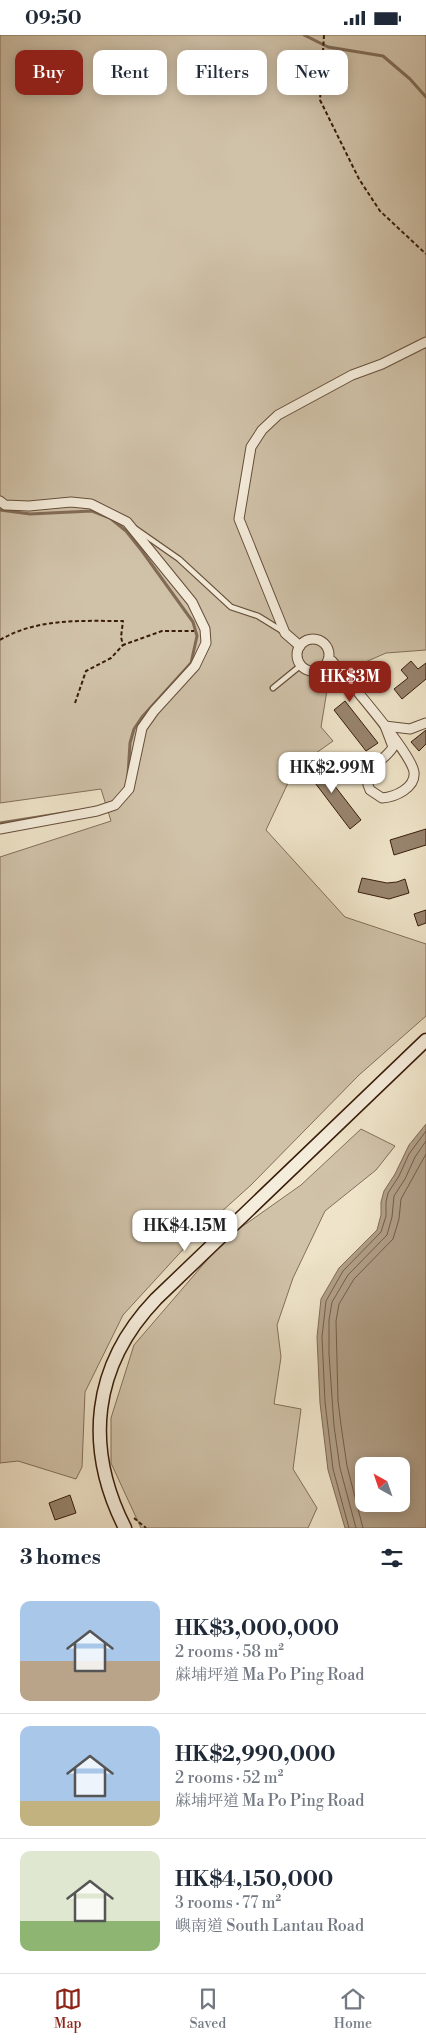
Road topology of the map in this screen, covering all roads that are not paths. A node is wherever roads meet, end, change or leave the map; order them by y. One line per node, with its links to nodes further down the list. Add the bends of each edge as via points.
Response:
1 (426, 341): 4 (street, via 382,364 352,375 278,415 262,430 251,447 239,519)
2 (0, 501): 3 (street, via 5,505 29,506 71,502 91,504)
3 (127, 522): 4 (lane, via 179,559 231,607 258,616); 11 (street, via 192,602 205,629 206,643 195,666 142,728 129,789 115,805)
4 (285, 633): 5 (street)
5 (300, 646): 6 (street, via 313,639 322,643 328,651); 7 (street, via 297,656)
6 (328, 660): 7 (street, via 322,668 313,671); 10 (street)
7 (300, 666): 8 (lane)
8 (273, 689)
9 (426, 723): 10 (street, via 410,729)
10 (385, 726): 10 (street, via 414,772 412,782 405,790 382,798 370,790 368,779 371,768 392,747)
11 (0, 829)
12 (426, 1041): 13 (main road, via 156,1299 129,1333 107,1379 99,1427 104,1471)
13 (125, 1528)

